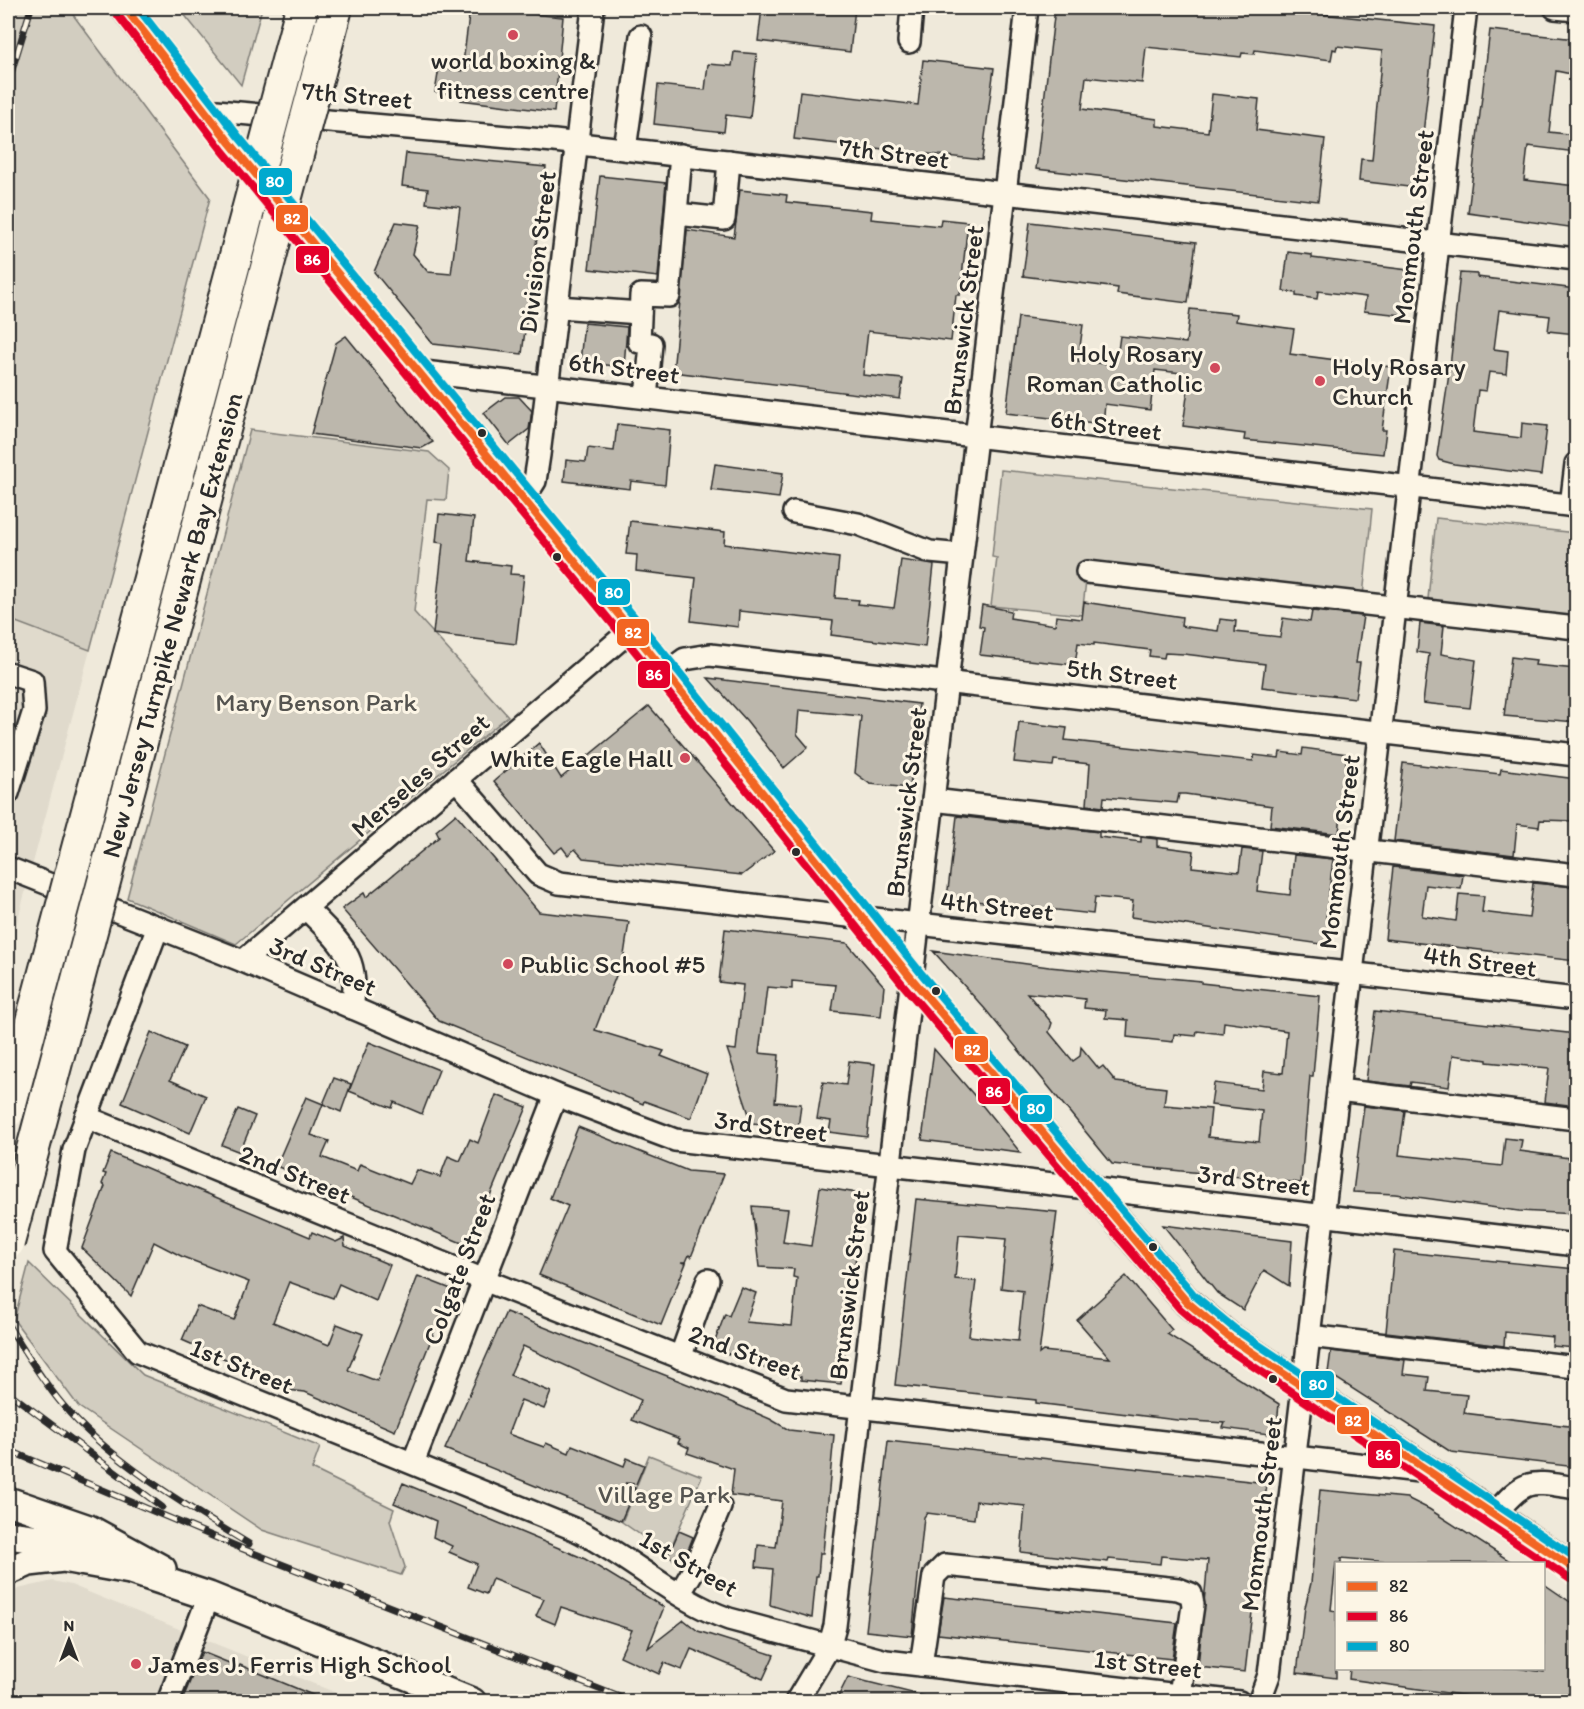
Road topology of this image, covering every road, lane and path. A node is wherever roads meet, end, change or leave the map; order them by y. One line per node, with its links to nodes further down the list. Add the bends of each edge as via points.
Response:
1 (125, 8): 12 (main road)
2 (302, 8): 59 (highway, New Jersey Turnpike Newark Bay Extension, bridge)
3 (336, 8): 65 (highway, New Jersey Turnpike Newark Bay Extension, bridge)
4 (593, 8): 13 (street, Division Street)
5 (912, 8): 11 (street)
6 (1026, 8): 17 (street, Brunswick Street)
7 (1466, 8): 19 (street, Monmouth Street)
8 (1555, 8): 9 (street)
9 (1576, 10)
10 (641, 36): 14 (street)
11 (909, 42)
12 (205, 110): 13 (street, 7th Street); 23 (main road)
13 (577, 143): 14 (street, 7th Street); 21 (street, Division Street)
14 (625, 149): 15 (street, 7th Street)
15 (681, 155): 16 (street, 7th Street); 18 (street)
16 (729, 161): 17 (street, 7th Street); 18 (street, via 724,219)
17 (1005, 193): 19 (street, 7th Street); 26 (street, Brunswick Street)
18 (677, 214): 22 (street, via 669,296 641,295)
19 (1438, 243): 20 (street, 7th Street); 28 (street, Monmouth Street)
20 (1576, 259)
21 (558, 308): 22 (street); 24 (street, Division Street)
22 (640, 313): 25 (street, via 639,342 651,344)
23 (415, 371): 24 (street, 6th Street); 29 (main road)
24 (548, 387): 25 (street, 6th Street); 29 (street, Division Street, via 535,481)
25 (646, 398): 26 (street, 6th Street)
26 (976, 437): 28 (street, 6th Street); 32 (street, Brunswick Street)
27 (1576, 464): 30 (street)
28 (1409, 487): 30 (street, 6th Street); 34 (street, Monmouth Street)
29 (523, 500): 36 (main road)
30 (1574, 506)
31 (794, 512): 32 (street, via 858,524 930,552)
32 (962, 555): 39 (street, Brunswick Street)
33 (1087, 572): 34 (street)
34 (1395, 607): 35 (street); 40 (street, Monmouth Street)
35 (1576, 628)
36 (631, 630): 38 (main road); 42 (street, Merseles Street)
37 (8, 673): 43 (street, via 32,681 34,711)
38 (666, 673): 39 (street, 5th Street, via 685,659 710,655); 49 (main road)
39 (947, 681): 40 (street, 5th Street); 44 (street, Brunswick Street)
40 (1381, 732): 41 (street, 5th Street); 45 (street, Monmouth Street)
41 (1576, 755)
42 (456, 779): 48 (street, Merseles Street); 49 (street, 4th Street, via 538,874 559,883)
43 (8, 793)
44 (933, 800): 45 (street); 50 (street, Brunswick Street)
45 (1366, 850): 47 (street); 53 (street, Monmouth Street)
46 (8, 868): 51 (street, 3rd Street)
47 (1576, 875)
48 (306, 908): 52 (street, Merseles Street); 56 (street, via 346,952 355,969)
49 (862, 917): 50 (street, 4th Street); 54 (main road)
50 (918, 924): 53 (street, 4th Street); 54 (street, Brunswick Street)
51 (158, 927): 52 (street, 3rd Street); 60 (street)
52 (243, 961): 56 (street, 3rd Street)
53 (1352, 973): 55 (street, 4th Street); 57 (street, Monmouth Street)
54 (912, 979): 62 (street, Brunswick Street); 63 (main road)
55 (1576, 999)
56 (352, 1008): 58 (street, 3rd Street)
57 (1338, 1090): 61 (street); 64 (street, Monmouth Street)
58 (556, 1095): 62 (street, 3rd Street, via 675,1140); 67 (street, Colgate Street)
59 (8, 1111)
60 (86, 1118): 67 (street, 2nd Street); 75 (street, 1st Street, via 74,1150 55,1251 138,1352)
61 (1576, 1119)
62 (890, 1166): 63 (street, 3rd Street); 73 (street, Brunswick Street)
63 (1090, 1187): 64 (street, 3rd Street); 72 (main road, via 1187,1302 1208,1321)
64 (1323, 1216): 66 (street, 3rd Street); 69 (street, Monmouth Street)
65 (8, 1243)
66 (1576, 1245)
67 (484, 1280): 70 (street, 2nd Street); 75 (street, Colgate Street)
68 (708, 1280): 70 (street)
69 (1309, 1336): 71 (street); 72 (street, Monmouth Street)
70 (680, 1358): 73 (street, 2nd Street, via 786,1399)
71 (1576, 1367)
72 (1304, 1386): 74 (street, Monmouth Street); 76 (main road)
73 (862, 1408): 74 (street, 2nd Street); 87 (street, Brunswick Street, via 835,1626)
74 (1295, 1458): 76 (street, 2nd Street); 95 (street, Monmouth Street, via 1269,1675)
75 (413, 1463): 85 (street, 1st Street, via 589,1536)
76 (1429, 1472): 80 (main road)
77 (1576, 1488): 80 (street, via 1536,1482 1526,1485 1515,1490)
78 (8, 1501): 84 (main road, via 89,1529)
79 (720, 1507): 85 (street)
80 (1494, 1515): 82 (main road)
81 (8, 1534): 84 (main road, via 91,1545)
82 (1576, 1570)
83 (8, 1571): 86 (main road, via 45,1559 84,1560 130,1570)
84 (168, 1572): 86 (main road)
85 (680, 1593): 87 (street, 1st Street, via 717,1615)
86 (209, 1596): 91 (main road); 92 (street)
87 (829, 1647): 88 (street, 1st Street); 93 (street, Brunswick Street)
88 (921, 1665): 89 (street, via 934,1576 945,1565 1178,1589 1191,1594 1193,1605); 90 (street, 1st Street)
89 (1180, 1695): 90 (street, 1st Street); 94 (street, 1st Street)
90 (1139, 1696)
91 (456, 1699)
92 (168, 1701)
93 (796, 1701)
94 (1239, 1701)
95 (1258, 1701)

